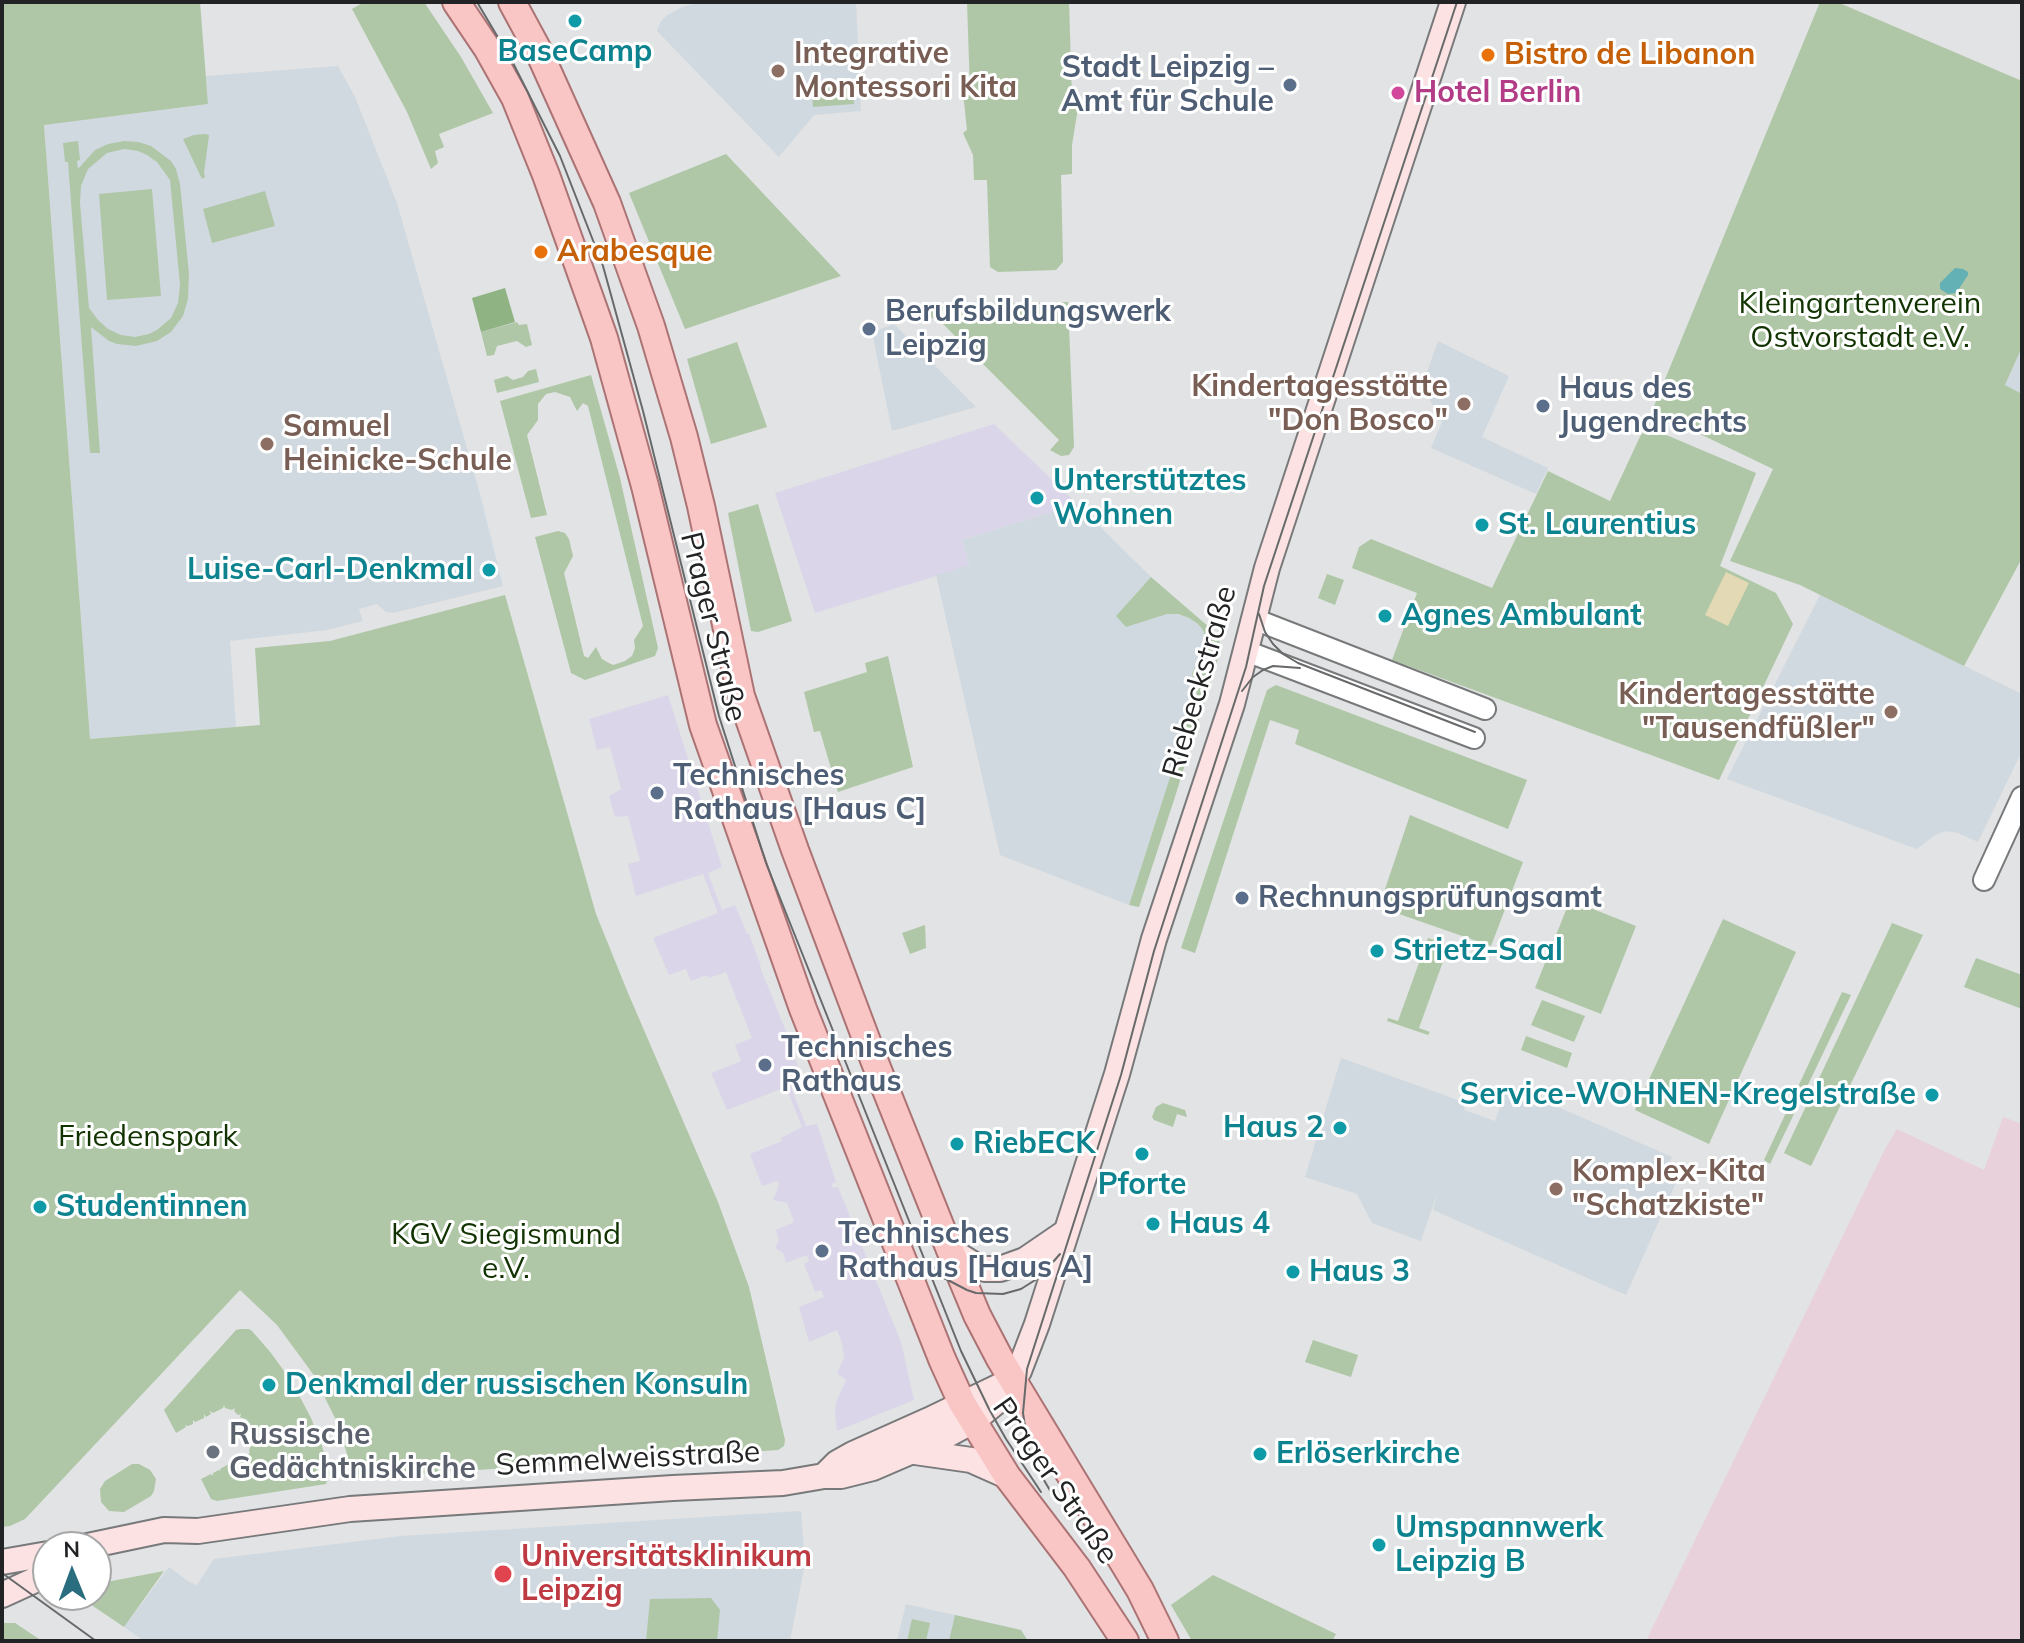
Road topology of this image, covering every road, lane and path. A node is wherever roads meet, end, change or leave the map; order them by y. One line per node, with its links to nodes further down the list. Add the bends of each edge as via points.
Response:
1 (456, 2): 13 (main road, Prager Straße, via 515,98 567,232 604,338 645,486 703,725 803,1009)
2 (512, 2): 11 (main road, Prager Straße, via 607,203 651,326 701,506 741,696 874,1060)
3 (1453, 2): 4 (main road, Riebeckstraße)
4 (1254, 619): 5 (main road, Riebeckstraße); 6 (street)
5 (1246, 651): 7 (street); 10 (main road, Riebeckstraße)
6 (1485, 709)
7 (1474, 738)
8 (2022, 797): 9 (street)
9 (1984, 880)
10 (1066, 1232): 11 (main road, via 1025,1260 1000,1269 976,1266); 12 (main road, Riebeckstraße, via 1029,1349)
11 (950, 1250): 12 (main road, Prager Straße)
12 (1012, 1380): 13 (main road, Semmelweisstraße, via 989,1409); 25 (main road, Prager Straße, via 1140,1590)
13 (968, 1412): 14 (main road, Semmelweisstraße); 15 (main road, Semmelweisstraße, via 929,1420 853,1454); 16 (main road, Prager Straße)
14 (913, 1452): 15 (main road, Semmelweisstraße, via 859,1473); 16 (main road, via 971,1460)
15 (824, 1476): 17 (main road, Semmelweisstraße, via 783,1483 350,1509)
16 (1007, 1476): 24 (main road, Prager Straße)
17 (198, 1531): 18 (main road, Semmelweisstraße, via 164,1530); 19 (main road, Semmelweisstraße, via 168,1544)
18 (112, 1541)
19 (112, 1556)
20 (32, 1557): 21 (main road)
21 (2, 1562)
22 (32, 1581): 23 (main road)
23 (2, 1595)
24 (1125, 1641)
25 (1165, 1641)

